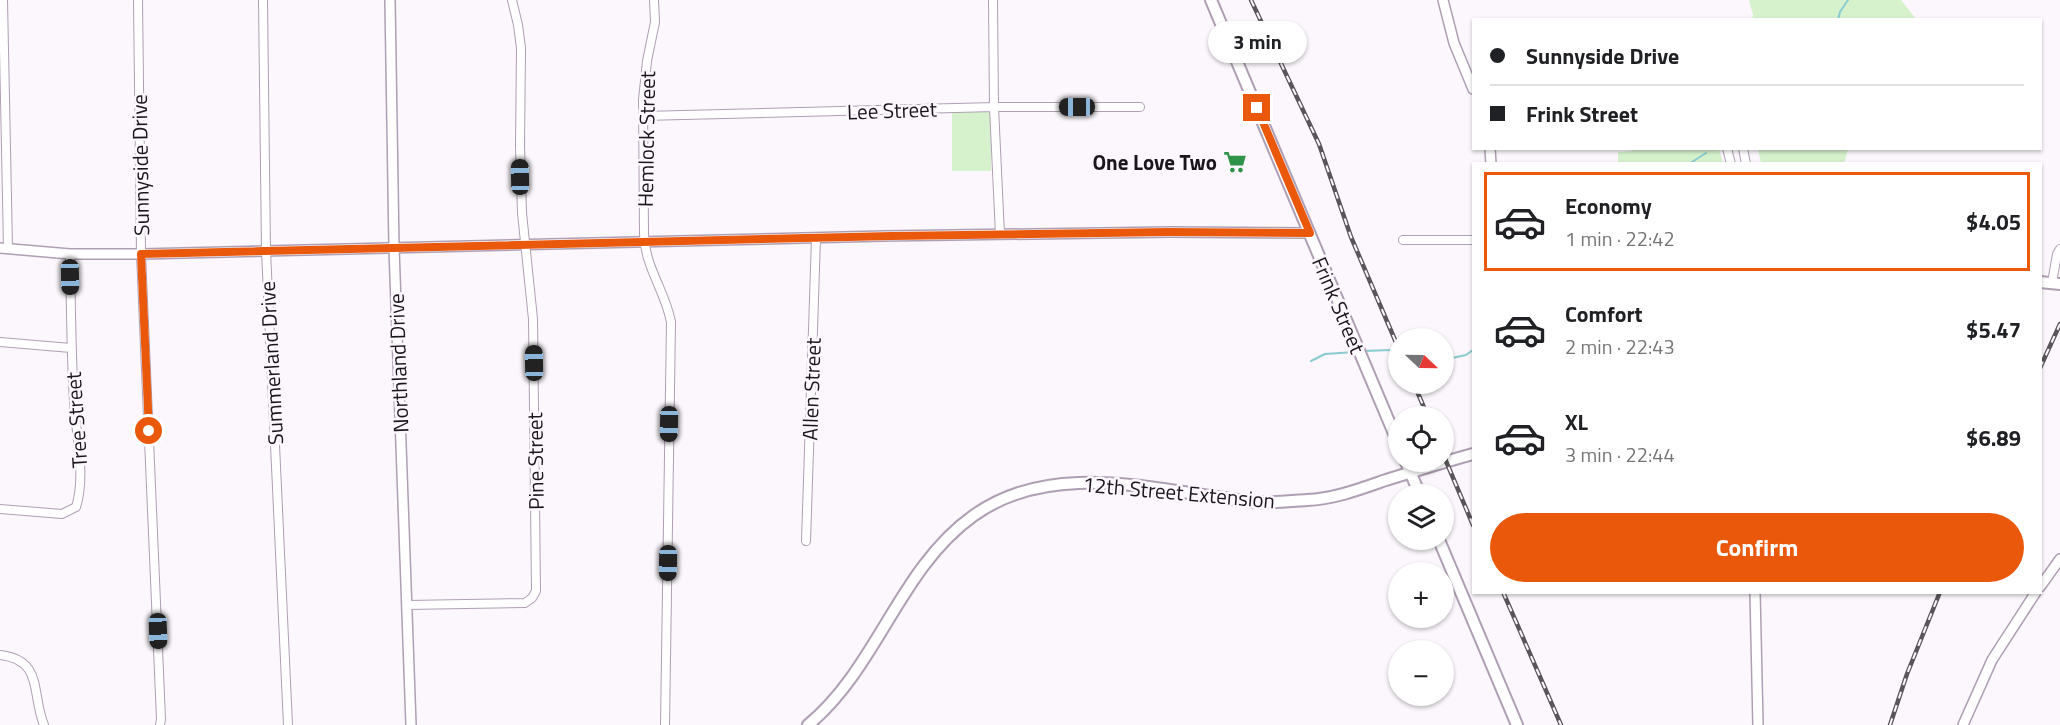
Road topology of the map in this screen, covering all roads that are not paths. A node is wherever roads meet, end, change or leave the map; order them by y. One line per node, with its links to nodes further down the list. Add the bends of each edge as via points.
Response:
1 (3, 0): 22 (street)
2 (138, 0): 27 (street, Sunnyside Drive)
3 (263, 0): 25 (street, Summerland Drive)
4 (390, 0): 23 (street, Northland Drive)
5 (512, 0): 21 (street, Pine Street, via 521,48 520,177)
6 (664, 0): 10 (street)
7 (993, 0): 12 (street)
8 (1212, 0): 15 (main road, Frink Street)
9 (1443, 0): 11 (street, via 1454,43)
10 (654, 1): 14 (street, Hemlock Street)
11 (1472, 88)
12 (994, 107): 13 (street, Lee Street); 14 (street, Lee Street); 16 (street)
13 (1140, 107)
14 (643, 116): 20 (street, Hemlock Street)
15 (1310, 233): 16 (street); 31 (main road, Frink Street)
16 (1000, 235): 17 (street)
17 (816, 238): 20 (street); 36 (street, Allen Street)
18 (1403, 240): 19 (street)
19 (1472, 240)
20 (644, 243): 21 (street); 49 (street, Hemlock Street, via 671,322)
21 (525, 245): 23 (street); 42 (street, Pine Street, via 533,319 537,583 532,598 525,603)
22 (4, 248): 26 (street)
23 (394, 248): 25 (street); 42 (street, Northland Drive)
24 (2060, 249): 28 (street)
25 (266, 251): 27 (street); 47 (street, Summerland Drive)
26 (70, 254): 27 (street); 30 (street, Tree Street)
27 (141, 254): 46 (street, Sunnyside Drive)
28 (2056, 284)
29 (0, 342): 30 (street)
30 (71, 348): 35 (street, Tree Street, via 80,482 76,507 62,514)
31 (1388, 420)
32 (1472, 454): 33 (main road, 12th Street Extension)
33 (1454, 458)
34 (1396, 472): 50 (main road, 12th Street Extension, via 1344,494 1309,500 1258,502 1089,482 1004,498 952,532 929,557 848,684)
35 (0, 509)
36 (806, 541)
37 (1443, 550): 51 (main road)
38 (2060, 559): 39 (street)
39 (2042, 584)
40 (1755, 594): 52 (street)
41 (2035, 594): 44 (street, via 1992,660)
42 (407, 605): 48 (street, Northland Drive)
43 (0, 655): 45 (street, via 21,660 32,674)
44 (1964, 724)
45 (44, 725)
46 (160, 725)
47 (288, 725)
48 (411, 725)
49 (665, 725)
50 (808, 725)
51 (1517, 725)
52 (1758, 725)

